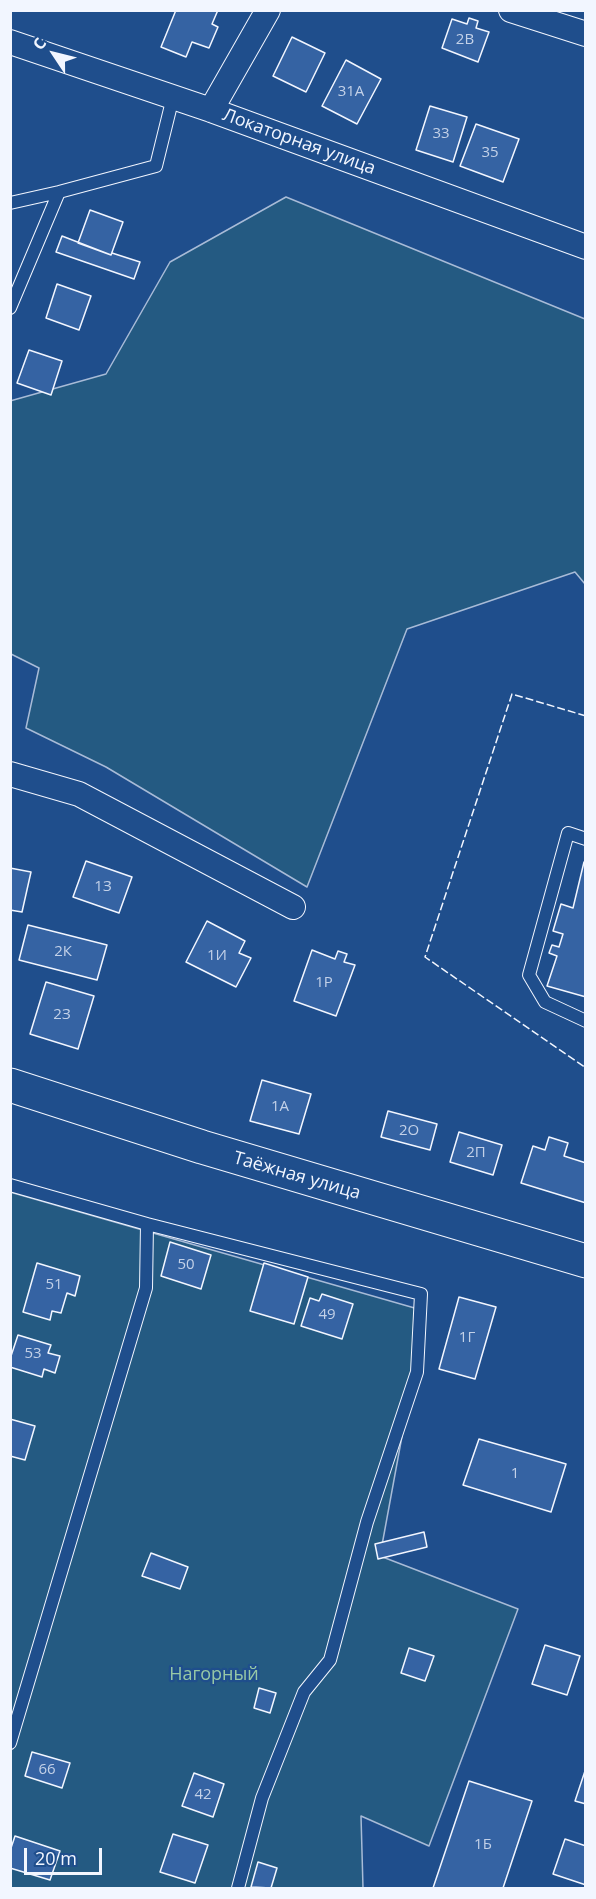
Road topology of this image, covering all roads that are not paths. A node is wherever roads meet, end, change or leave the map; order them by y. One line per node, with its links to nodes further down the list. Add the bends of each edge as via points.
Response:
1 (268, 10): 6 (street)
2 (511, 10): 3 (street)
3 (585, 34)
4 (10, 42): 5 (street, Локаторная улица)
5 (173, 98): 6 (street, Локаторная улица); 7 (lane, via 156,166)
6 (211, 110): 9 (street, Локаторная улица)
7 (59, 192): 8 (lane); 10 (lane)
8 (10, 203)
9 (585, 247)
10 (10, 308)
11 (10, 774): 13 (street, via 79,794)
12 (585, 838): 14 (lane, via 568,833 529,975 545,1002)
13 (293, 907)
14 (585, 1021)
15 (10, 1085): 18 (street, Таёжная улица, via 202,1148)
16 (10, 1185): 17 (lane)
17 (147, 1224): 19 (lane, via 146,1288); 20 (lane, via 421,1294 417,1372 368,1522 330,1660 304,1692 262,1798)
18 (585, 1261)
19 (10, 1743)
20 (238, 1888)

